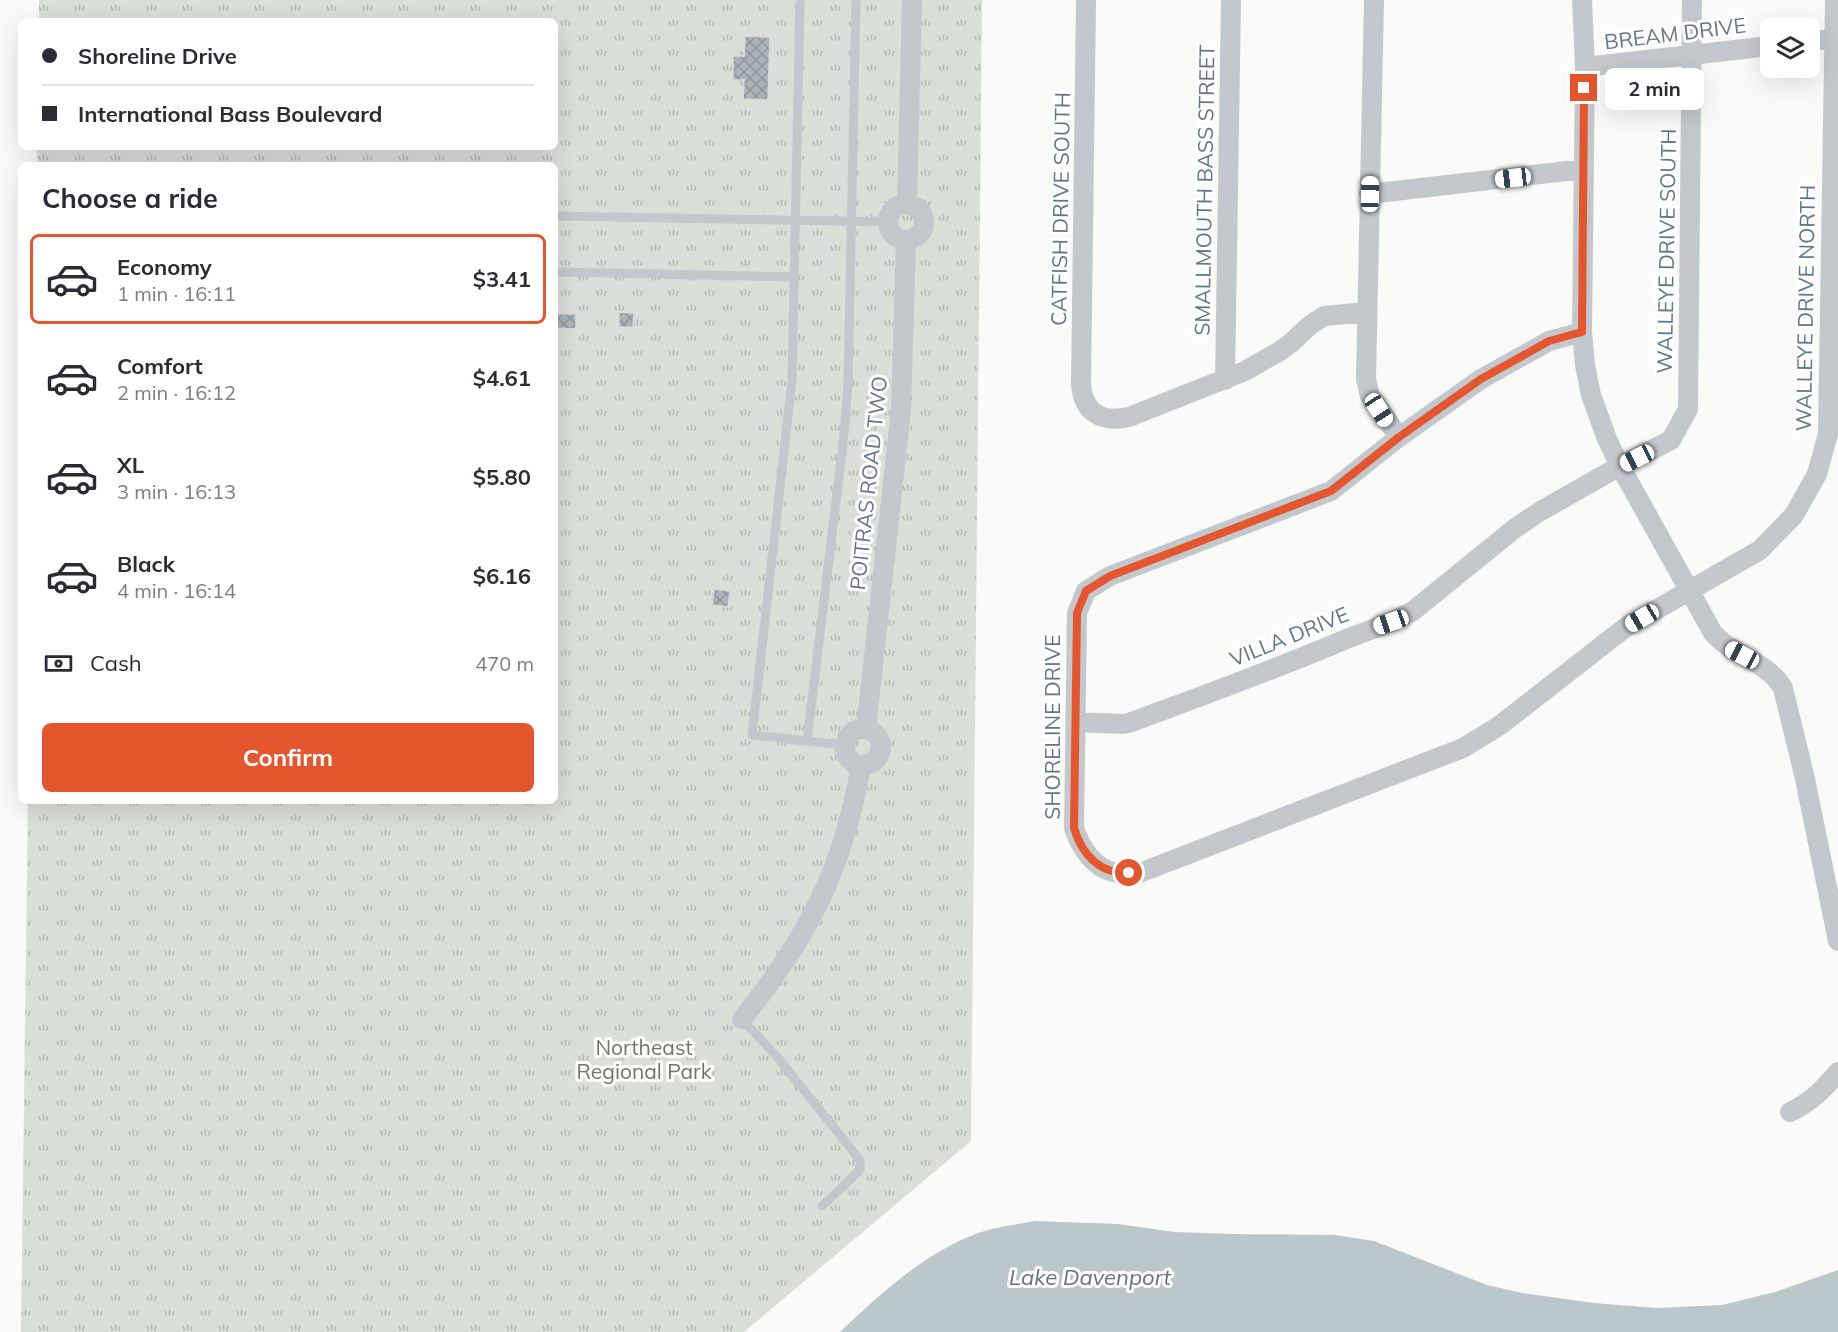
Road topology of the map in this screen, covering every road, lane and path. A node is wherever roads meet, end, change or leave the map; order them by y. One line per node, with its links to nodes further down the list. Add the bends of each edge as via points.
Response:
1 (800, 0): 19 (lane)
2 (856, 0): 20 (lane)
3 (912, 0): 17 (street)
4 (1086, 0): 27 (street, CATFISH DRIVE SOUTH, via 1081,384 1085,402 1096,414 1111,419 1129,417)
5 (1231, 0): 27 (street, SMALLMOUTH BASS STREET)
6 (1374, 0): 16 (street)
7 (1582, 0): 14 (street)
8 (1692, 0): 13 (street, WALLEYE DRIVE SOUTH)
9 (1835, 0): 10 (street, WALLEYE DRIVE NORTH)
10 (1835, 38): 11 (street); 30 (street, WALLEYE DRIVE NORTH, via 1828,434 1817,474 1794,515 1760,550)
11 (1820, 40)
12 (1760, 47): 13 (street, BREAM DRIVE)
13 (1692, 54): 14 (street, BREAM DRIVE); 29 (street, WALLEYE DRIVE SOUTH, via 1688,409 1671,440)
14 (1585, 67): 15 (street)
15 (1584, 169): 16 (street); 26 (street)
16 (1370, 194): 25 (street)
17 (908, 204): 21 (street, via 893,210); 22 (street, via 921,211 925,223 921,234)
18 (558, 216): 19 (lane)
19 (795, 220): 20 (lane); 24 (lane)
20 (852, 221): 21 (lane); 33 (lane, via 847,397)
21 (888, 222): 22 (street, via 891,233)
22 (906, 241): 32 (street, POITRAS ROAD TWO, via 901,410)
23 (558, 272): 24 (lane)
24 (794, 277): 33 (lane, via 792,381 752,735)
25 (1367, 312): 27 (street, via 1324,316 1280,351); 28 (street, via 1368,390)
26 (1582, 332): 28 (street, SHORELINE DRIVE, via 1549,341 1481,379); 29 (street, via 1591,396)
27 (1225, 380)
28 (1399, 437): 31 (street, SHORELINE DRIVE, via 1331,491 1110,576 1086,591 1077,613)
29 (1620, 466): 30 (street); 31 (street, VILLA DRIVE, via 1539,512 1401,618 1129,723)
30 (1689, 592): 31 (street, SHORELINE DRIVE, via 1626,627 1499,726 1464,748 1142,872 1117,873 1095,863 1079,844 1074,828); 36 (street, via 1718,639 1767,670 1783,688)
31 (1077, 722)
32 (866, 729): 34 (street, via 855,730); 35 (street, via 875,733 882,749 873,763)
33 (807, 741): 34 (lane)
34 (845, 745): 35 (street, via 851,761)
35 (861, 765): 37 (street, via 847,830 817,908 789,957)
36 (1838, 941)
37 (742, 1019): 40 (lane, via 860,1160 857,1173)
38 (1838, 1072): 39 (street, via 1821,1092)
39 (1790, 1112)
40 (822, 1206)

